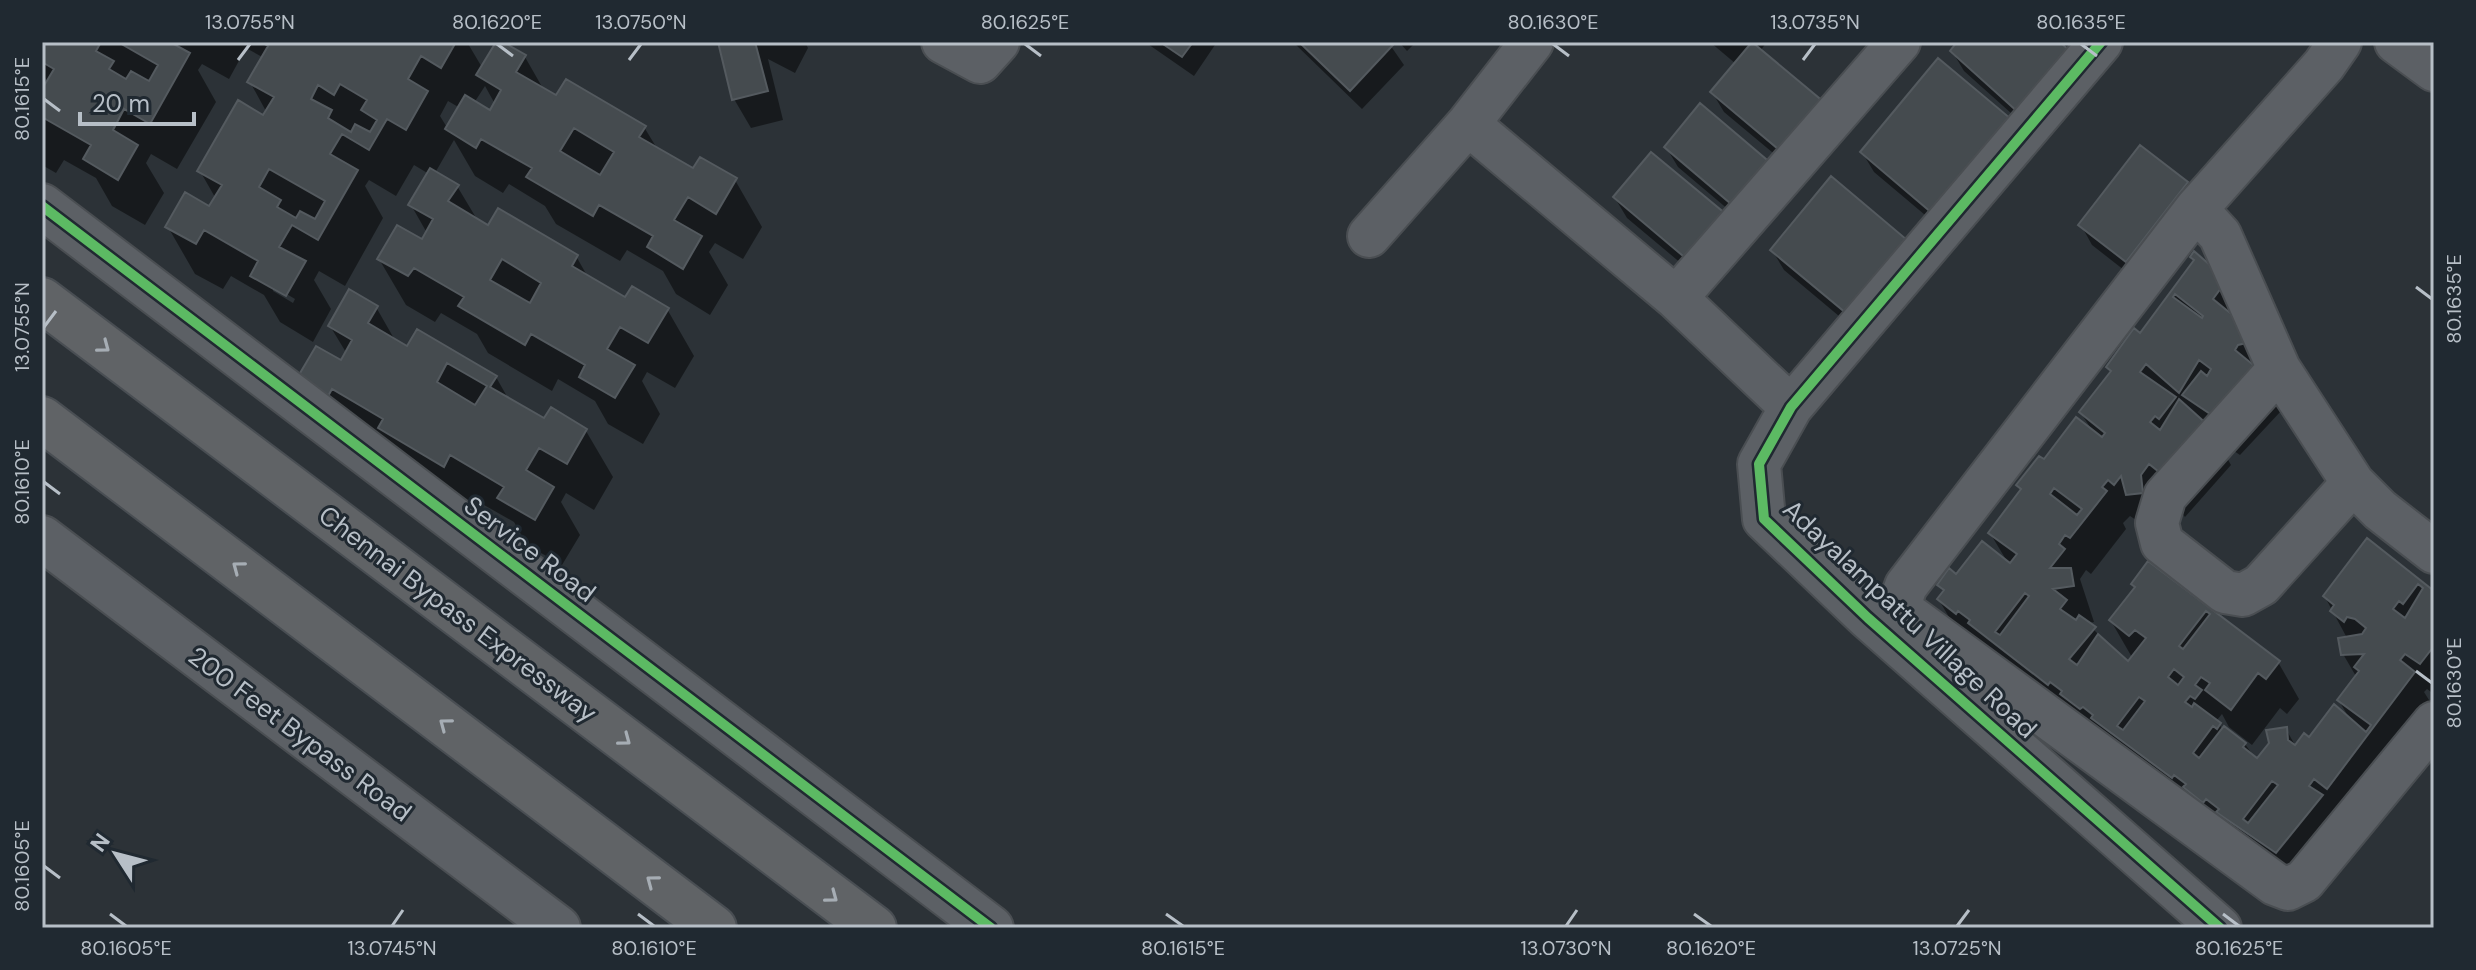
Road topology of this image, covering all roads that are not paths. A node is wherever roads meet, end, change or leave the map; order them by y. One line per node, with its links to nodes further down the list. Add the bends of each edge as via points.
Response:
1 (943, 42): 2 (street, via 980,62)
2 (998, 42)
3 (1532, 42): 9 (street)
4 (1899, 42): 13 (street)
5 (2101, 42): 16 (street, Adayalampattu Village Road)
6 (2340, 42): 11 (street)
7 (2396, 42): 8 (street)
8 (2434, 70)
9 (1468, 124): 12 (street); 13 (street)
10 (42, 206): 25 (street, Service Road)
11 (2196, 209): 15 (street, via 2220,235); 21 (street, via 1906,586 1904,612 2288,889 2304,881)
12 (1369, 236)
13 (1676, 298): 16 (street)
14 (42, 300): 24 (highway, Chennai Bypass Expressway, one-way to 24)
15 (2279, 369): 18 (street); 18 (street, via 2165,496 2157,523 2162,543 2225,592 2243,595 2261,585)
16 (1791, 407): 26 (street, Adayalampattu Village Road, via 1759,464 1764,519 1868,618)
17 (42, 419): 23 (highway, one-way to 17)
18 (2353, 483): 20 (street)
19 (42, 538): 22 (street, 200 Feet Bypass Road)
20 (2434, 552)
21 (2434, 723)
22 (558, 928)
23 (714, 928)
24 (874, 928)
25 (991, 928)
26 (2220, 928)

